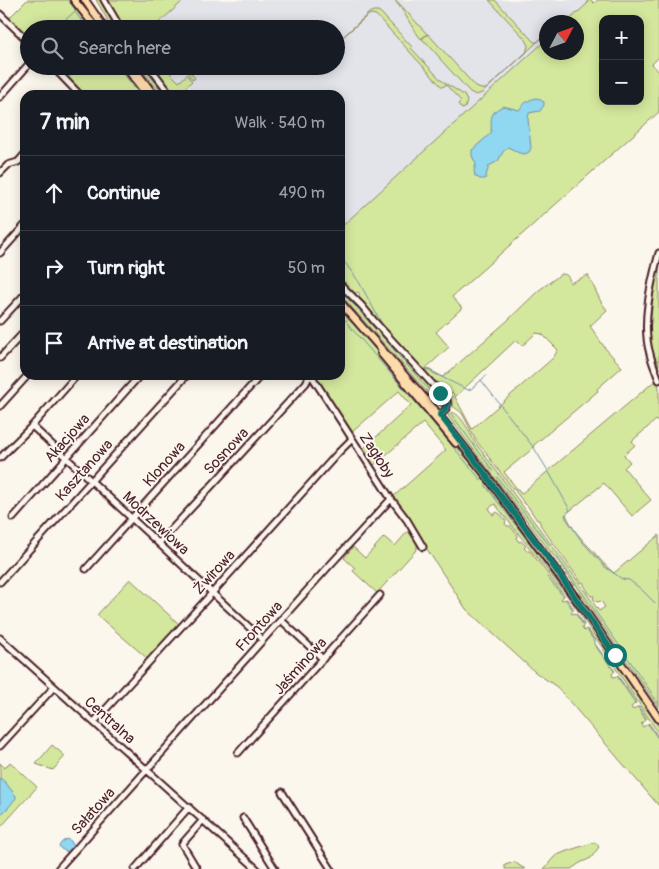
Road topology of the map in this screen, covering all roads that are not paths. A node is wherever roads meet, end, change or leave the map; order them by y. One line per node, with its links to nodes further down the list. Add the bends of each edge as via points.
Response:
1 (74, 0): 7 (main road)
2 (80, 0): 8 (main road)
3 (85, 0): 9 (main road)
4 (90, 0): 10 (main road)
5 (104, 0): 11 (street)
6 (0, 14): 12 (street)
7 (91, 20)
8 (92, 20)
9 (99, 20)
10 (100, 20)
11 (116, 20)
12 (20, 33)
13 (20, 74): 22 (street)
14 (61, 75): 18 (street)
15 (132, 75): 19 (main road)
16 (139, 75): 20 (main road)
17 (156, 75): 21 (street)
18 (75, 90)
19 (143, 90)
20 (150, 90)
21 (167, 90)
22 (0, 97)
23 (20, 160): 24 (street)
24 (0, 173)
25 (20, 231): 26 (street)
26 (0, 253)
27 (659, 253): 42 (street, via 649,302 647,338)
28 (345, 289): 44 (street, via 446,399 447,407)
29 (20, 299): 32 (street)
30 (345, 308): 44 (main road, via 408,377)
31 (345, 313): 44 (main road)
32 (0, 321)
33 (20, 336): 34 (street)
34 (0, 358)
35 (23, 380): 43 (street)
36 (73, 380): 45 (street)
37 (136, 380): 48 (street, Akacjowa)
38 (182, 380): 49 (street, Kasztanowa)
39 (256, 380): 52 (street, Klonowa)
40 (308, 380): 53 (street, Sosnowa)
41 (314, 380): 46 (street, Zagłoby)
42 (659, 380)
43 (0, 406)
44 (438, 417): 64 (main road, via 547,557)
45 (32, 426): 47 (street); 48 (street, Modrzewiowa)
46 (352, 439): 50 (street, Zagłoby); 57 (street, Żwirowa)
47 (0, 458)
48 (66, 458): 49 (street, Modrzewiowa); 51 (street, Akacjowa)
49 (91, 480): 52 (street, Modrzewiowa); 56 (street, Kasztanowa)
50 (391, 499): 54 (street, Zagłoby); 59 (street, Frontowa)
51 (13, 518)
52 (132, 518): 53 (street, Modrzewiowa); 55 (street, Klonowa)
53 (159, 543): 57 (street, Modrzewiowa)
54 (423, 547)
55 (86, 569)
56 (0, 582)
57 (213, 592): 61 (street, Modrzewiowa); 65 (street, Żwirowa)
58 (380, 595): 62 (street, Jaśminowa)
59 (281, 620): 61 (street, Frontowa); 62 (street)
60 (0, 638): 63 (street, Centralna)
61 (263, 640): 68 (street, Frontowa)
62 (323, 659): 67 (street, Jaśminowa)
63 (54, 687): 65 (street, Centralna); 66 (street)
64 (659, 719)
65 (94, 722): 68 (street, Centralna)
66 (0, 746)
67 (238, 753)
68 (147, 770): 70 (street, Centralna); 73 (street, Sałatowa)
69 (282, 792): 78 (street)
70 (189, 807): 72 (street, Centralna); 74 (street)
71 (243, 818): 77 (street)
72 (203, 820): 75 (street, via 182,844); 76 (street, Centralna)
73 (58, 869)
74 (135, 869)
75 (197, 869)
76 (257, 869)
77 (275, 869)
78 (331, 869)

